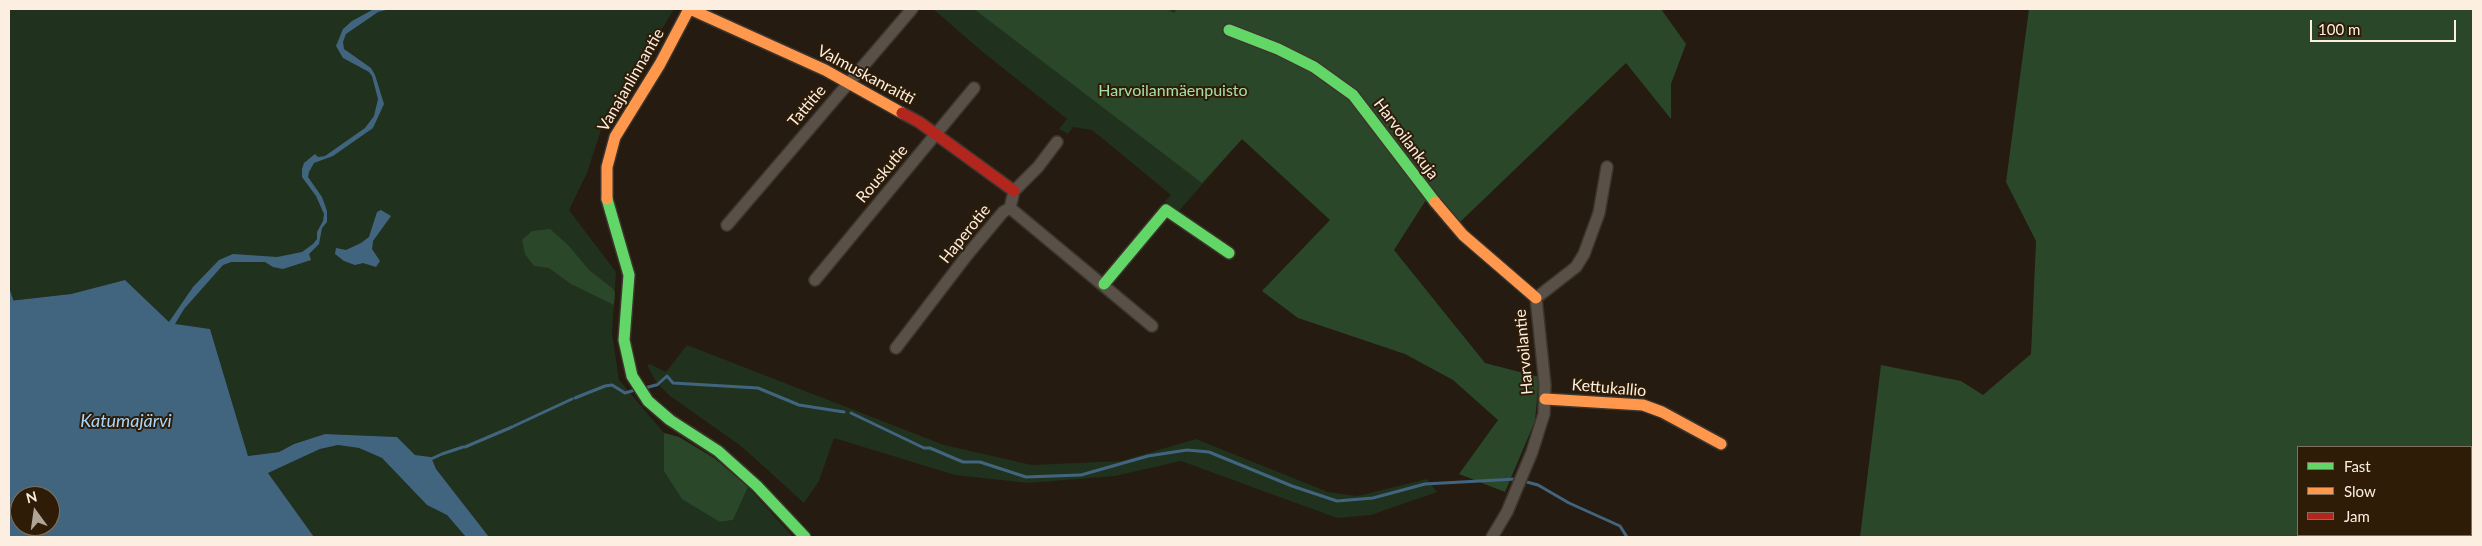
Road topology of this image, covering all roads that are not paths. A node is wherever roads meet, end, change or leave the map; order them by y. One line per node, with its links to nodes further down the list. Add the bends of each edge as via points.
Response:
1 (690, 9): 4 (street, Valmuskanraitti); 20 (street, Vanajanlinnantie, via 614,137 607,166 607,197 629,275 624,340 626,357 632,376 648,401 670,420 718,451)
2 (912, 9): 4 (street, Tattitie)
3 (1229, 30): 15 (street, Harvoilankuja, via 1314,67 1352,95 1447,218)
4 (848, 83): 6 (street, Valmuskanraitti); 11 (street, Tattitie)
5 (974, 88): 6 (street, Rouskutie)
6 (937, 134): 9 (street, Valmuskanraitti); 13 (street, Rouskutie)
7 (1057, 142): 9 (street, via 1038,168)
8 (1607, 167): 15 (street, Harvoilantie, via 1599,213 1584,254 1576,267)
9 (1014, 191): 10 (street, Haperotie)
10 (1010, 208): 14 (street); 17 (street, Haperotie, via 968,254)
11 (727, 225)
12 (1229, 253): 14 (street, via 1166,210)
13 (815, 280)
14 (1104, 284): 16 (street)
15 (1536, 298): 18 (street, Harvoilantie)
16 (1152, 326)
17 (896, 348)
18 (1545, 400): 19 (street, Kettukallio, via 1643,405); 21 (street, Harvoilantie, via 1532,452)
19 (1721, 444)
20 (806, 537)
21 (1492, 537)

